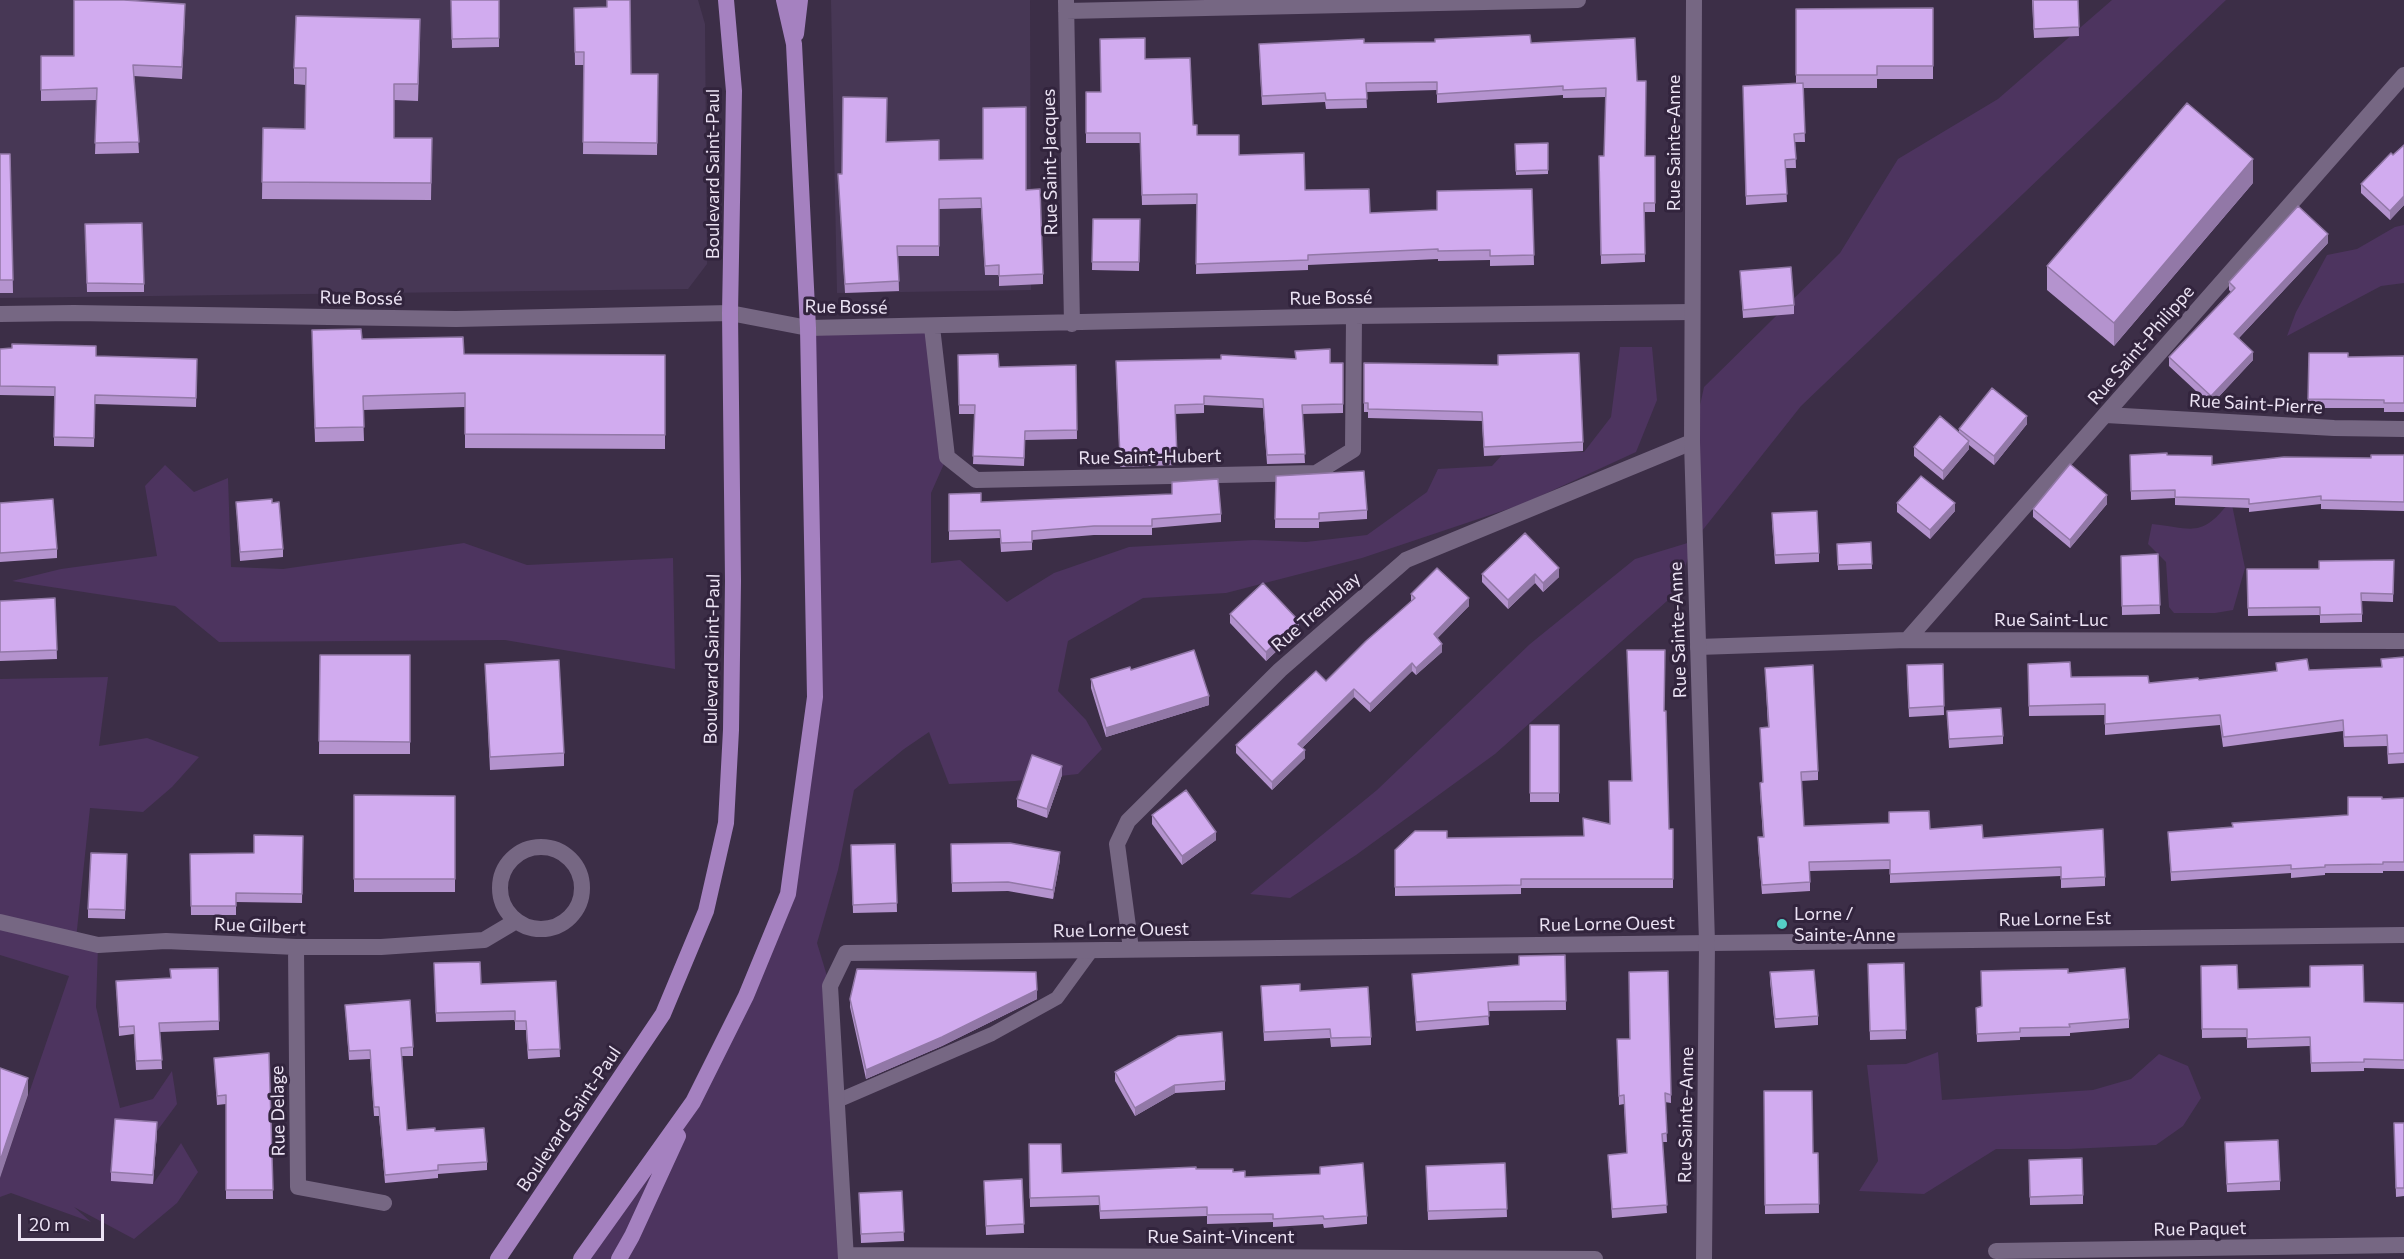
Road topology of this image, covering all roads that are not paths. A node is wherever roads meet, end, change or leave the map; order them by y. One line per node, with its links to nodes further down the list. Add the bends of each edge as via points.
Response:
1 (726, 0): 10 (main road, Boulevard Saint-Paul, via 734,91)
2 (784, 0): 7 (main road)
3 (800, 0): 7 (main road)
4 (1578, 0): 6 (street)
5 (1694, 0): 9 (street, Rue Sainte-Anne)
6 (1066, 5): 13 (street, Rue Saint-Jacques)
7 (794, 44): 15 (main road)
8 (2404, 75): 16 (street, Rue Saint-Philippe)
9 (1692, 312): 12 (street, Rue Bossé); 18 (street, Rue Sainte-Anne)
10 (730, 313): 11 (street, Rue Bossé, via 456,319); 15 (street, Rue Bossé); 36 (main road, Boulevard Saint-Paul, via 730,730 726,823 706,911 663,1014)
11 (0, 314)
12 (1354, 316): 13 (street, Rue Bossé); 14 (street, Rue Saint-Hubert, via 1353,450 1316,473 976,480 947,457)
13 (1072, 324): 14 (street, Rue Bossé)
14 (932, 327): 15 (street, Rue Bossé)
15 (808, 328): 30 (main road, via 815,697 788,894 746,996)
16 (2106, 415): 17 (street, Rue Saint-Pierre); 19 (street, Rue Saint-Philippe)
17 (2404, 429)
18 (1692, 442): 21 (street, Rue Sainte-Anne); 28 (street, Rue Tremblay, via 1406,560 1280,670 1128,821 1117,844)
19 (1907, 640): 20 (street, Rue Saint-Luc); 21 (street, Rue Saint-Luc)
20 (2404, 641)
21 (1698, 647): 25 (street, Rue Sainte-Anne)
22 (516, 921): 22 (street, via 528,927 556,927 577,908 582,882 577,869 559,851 533,848 521,853 504,871 501,897); 26 (street, Rue Gilbert, via 484,940 381,947)
23 (0, 922): 26 (street, Rue Gilbert, via 98,945 166,941)
24 (2404, 935): 25 (street, Rue Lorne Est)
25 (1707, 943): 28 (street, Rue Lorne Ouest); 40 (street, Rue Sainte-Anne)
26 (296, 947): 31 (street, Rue Delage, via 298,1187)
27 (1092, 950): 28 (street, Rue Lorne Ouest); 29 (lane, via 1057,998 992,1034); 29 (street, Rue Lorne Ouest, via 846,953 830,986)
28 (1131, 950)
29 (837, 1101): 35 (street, Rue Lorne Ouest)
30 (693, 1102): 37 (main road); 38 (main road)
31 (384, 1203)
32 (2404, 1245): 34 (street, Rue Paquet)
33 (1996, 1251): 34 (street, Rue Paquet)
34 (2126, 1254)
35 (846, 1257): 39 (street, Rue Saint-Vincent)
36 (498, 1259)
37 (581, 1259)
38 (619, 1259)
39 (1595, 1259)
40 (1704, 1259)

